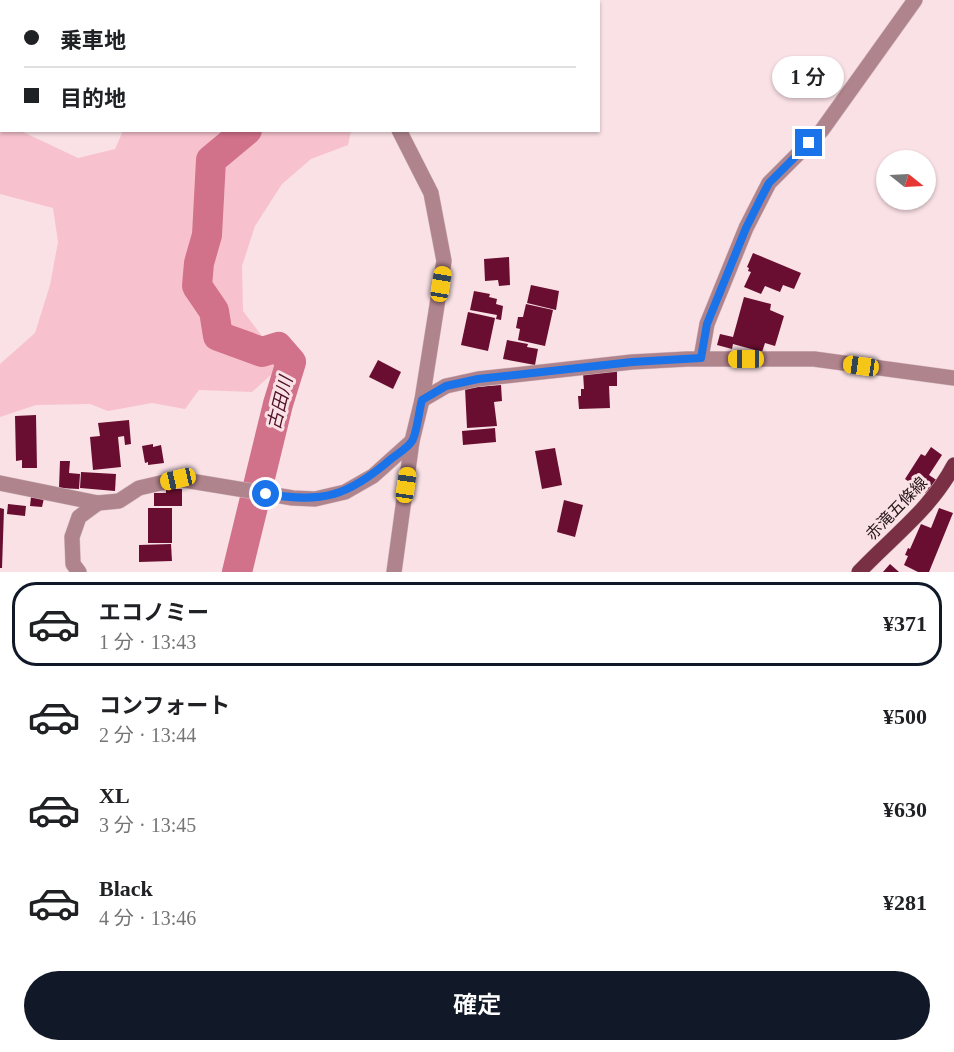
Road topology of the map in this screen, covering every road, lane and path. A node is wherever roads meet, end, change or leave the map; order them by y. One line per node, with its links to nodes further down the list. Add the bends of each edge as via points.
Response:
1 (915, 0): 3 (street, via 822,130 769,183 707,324)
2 (400, 132): 5 (street, via 431,193 444,261)
3 (701, 358): 4 (street, via 814,359); 5 (street, via 478,379 446,386)
4 (954, 378)
5 (422, 400): 6 (street)
6 (412, 441): 9 (street, via 373,476 345,492 315,499 178,479 139,488 120,501); 11 (street)
7 (954, 465): 12 (main road, 赤滝五條線, via 925,509)
8 (0, 483): 9 (street)
9 (98, 503): 10 (street, via 78,517 72,537 73,564)
10 (79, 572)
11 (393, 572)
12 (859, 572)

